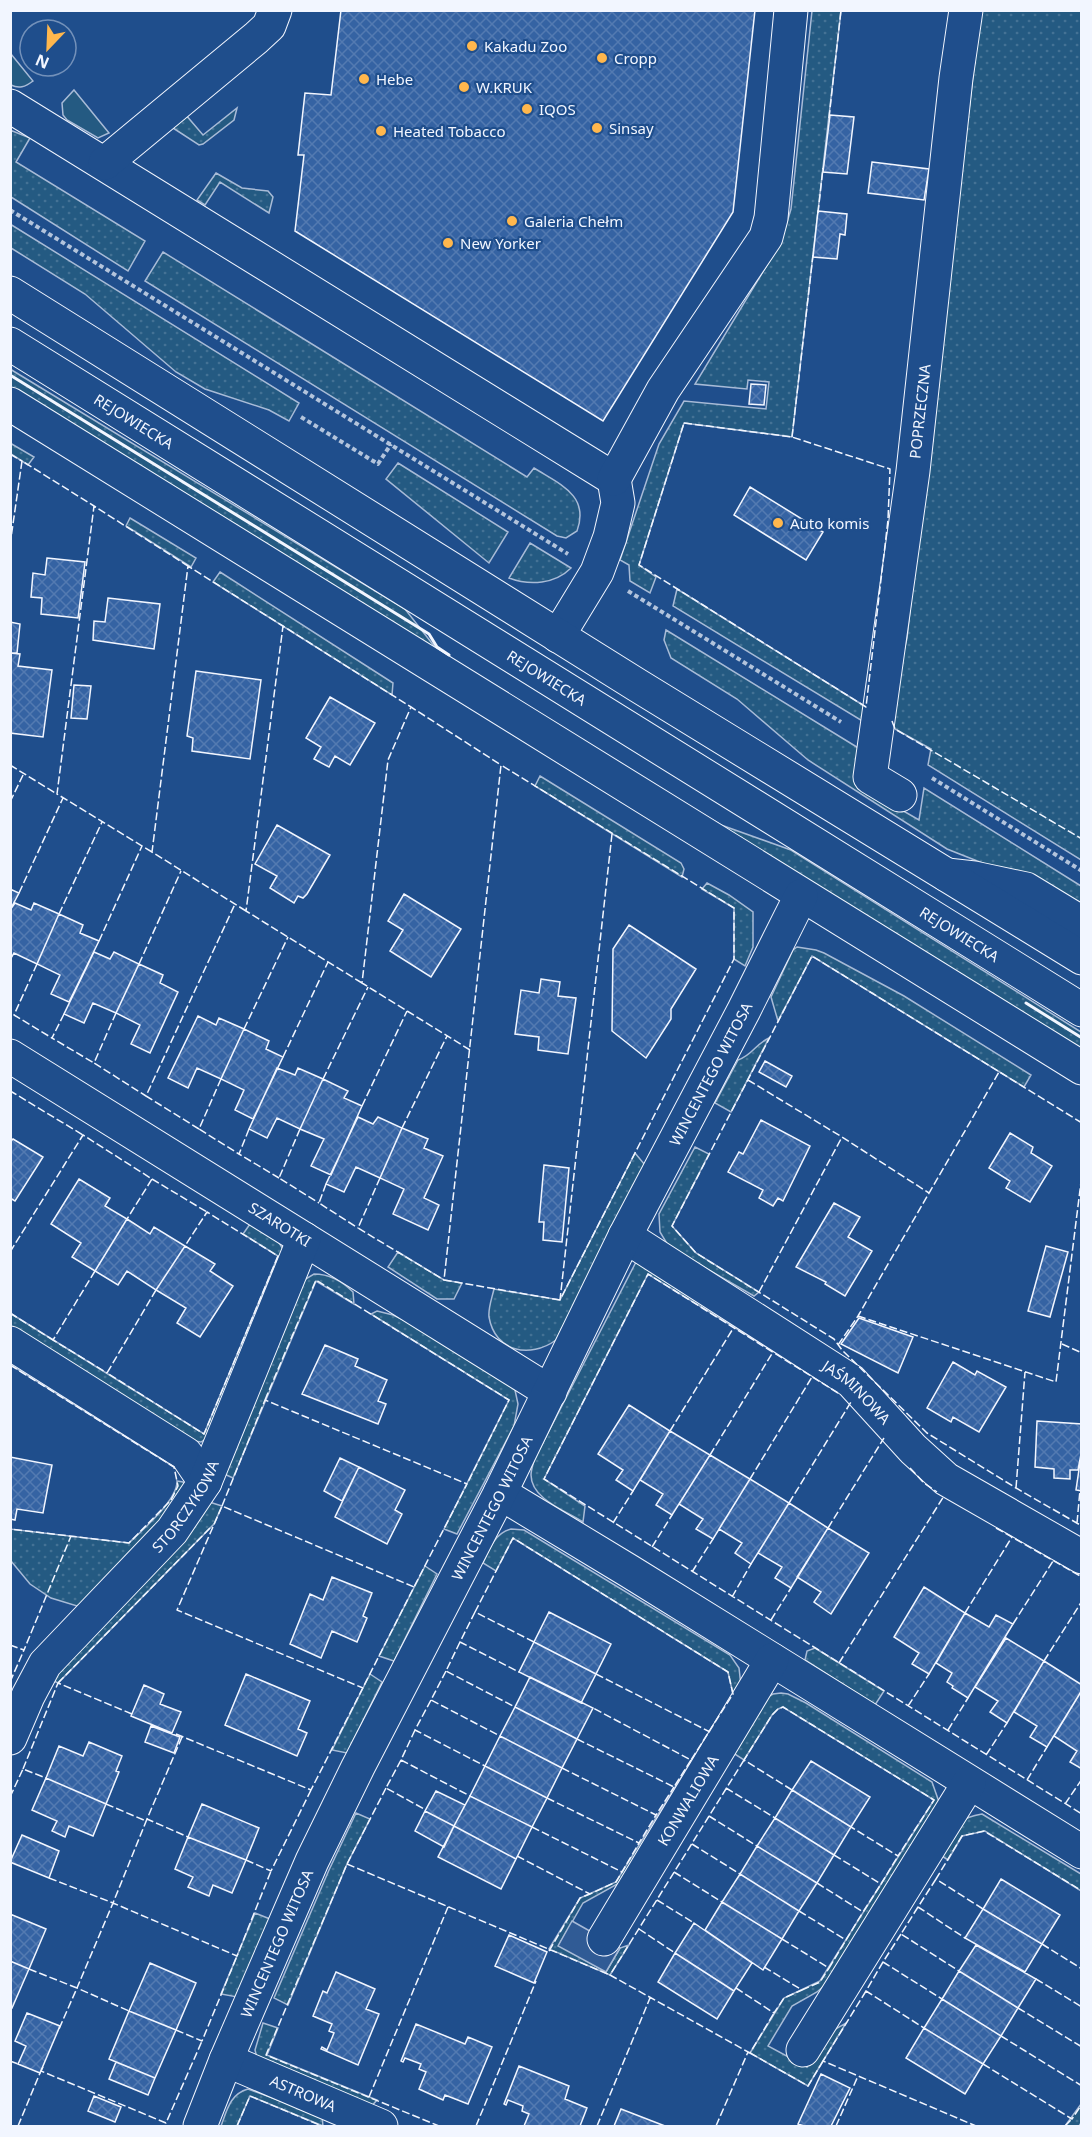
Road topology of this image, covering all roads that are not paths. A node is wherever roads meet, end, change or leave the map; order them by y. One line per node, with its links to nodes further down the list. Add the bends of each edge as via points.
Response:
1 (275, 10): 5 (main road, via 269,26 256,38)
2 (791, 10): 9 (main road, via 766,237 663,390)
3 (966, 10): 11 (main road, POPRZECZNA, via 913,471 870,777)
4 (10, 106): 5 (main road)
5 (105, 163): 9 (main road)
6 (10, 293): 10 (main road)
7 (10, 344): 16 (main road, REJOWIECKA)
8 (10, 404): 13 (main road)
9 (614, 479): 10 (main road, via 618,503 610,537 597,572)
10 (558, 636): 12 (main road)
11 (912, 784)
12 (947, 875): 14 (main road, via 1026,889); 15 (main road)
13 (801, 896): 18 (main road); 19 (main road, WINCENTEGO WITOSA)
14 (1082, 923)
15 (1082, 958)
16 (1082, 1010)
17 (10, 1056): 20 (main road, SZAROTKI)
18 (1082, 1068)
19 (625, 1236): 22 (main road, WINCENTEGO WITOSA); 25 (main road, JAŚMINOWA, via 850,1381 946,1479)
20 (304, 1239): 22 (main road, SZAROTKI); 23 (main road, STORCZYKOWA)
21 (10, 1343): 23 (main road, via 186,1454)
22 (550, 1392): 24 (main road, WINCENTEGO WITOSA)
23 (205, 1482): 27 (main road, STORCZYKOWA, via 172,1531 45,1664)
24 (500, 1493): 26 (main road); 32 (main road, WINCENTEGO WITOSA, via 312,1861)
25 (1082, 1557)
26 (772, 1660): 28 (main road); 30 (main road, KONWALIOWA)
27 (10, 1738)
28 (969, 1783): 29 (main road); 31 (main road)
29 (1082, 1852)
30 (604, 1939)
31 (803, 2050)
32 (226, 2060): 33 (main road, WINCENTEGO WITOSA); 34 (main road, ASTROWA)
33 (200, 2127)
34 (381, 2127)

